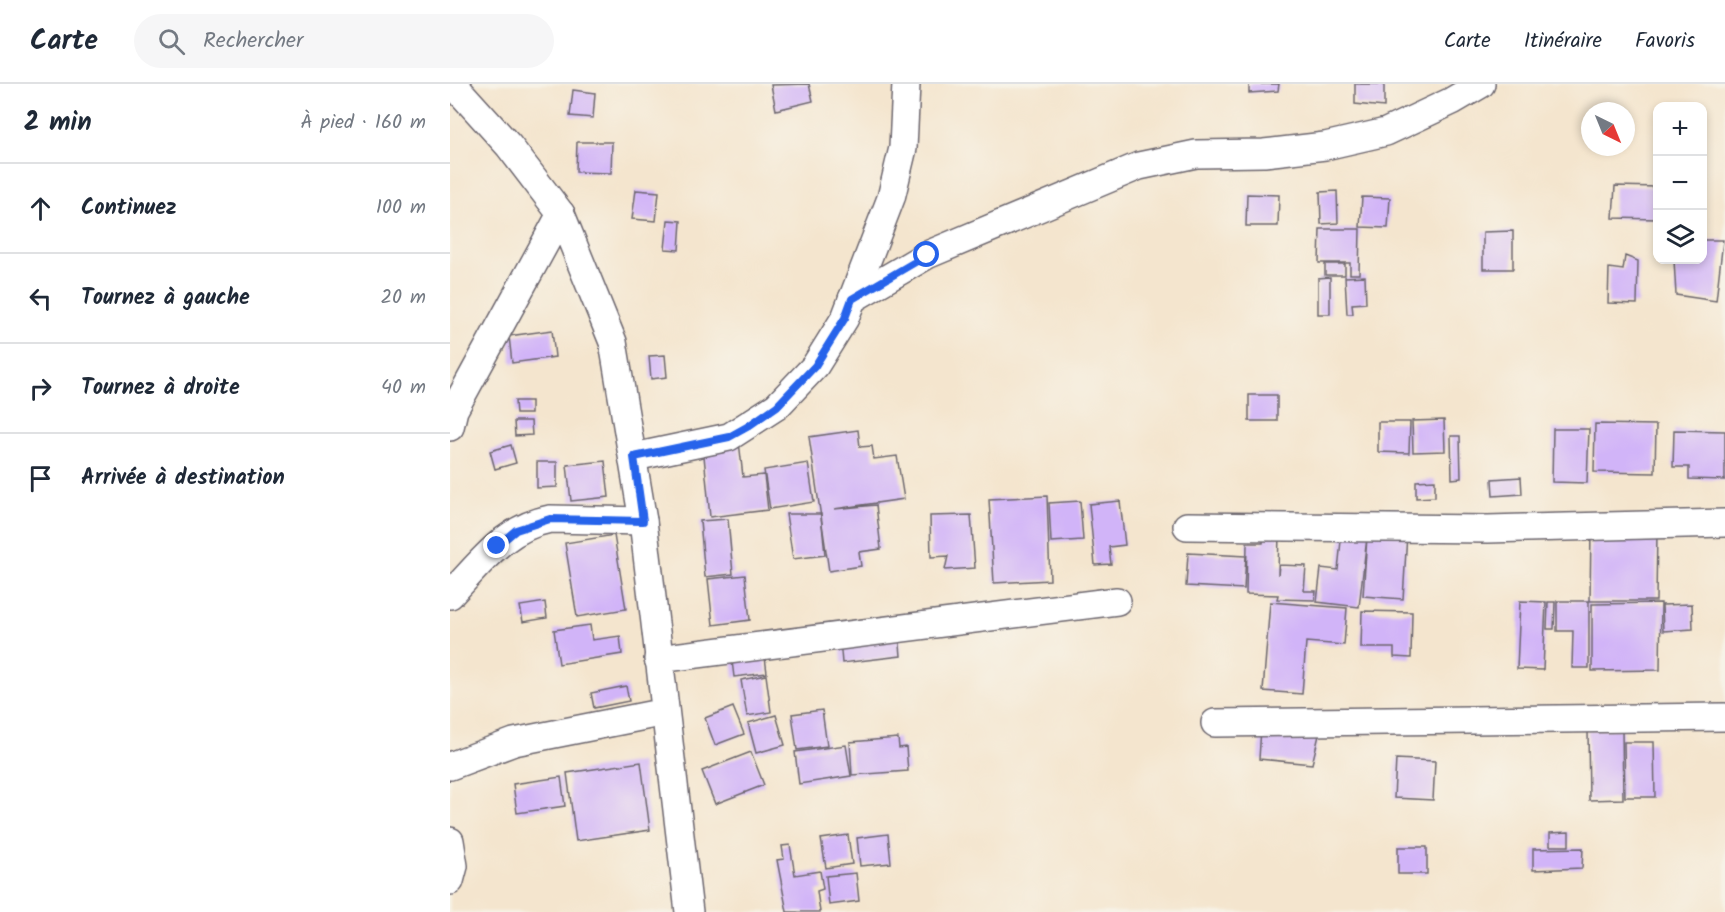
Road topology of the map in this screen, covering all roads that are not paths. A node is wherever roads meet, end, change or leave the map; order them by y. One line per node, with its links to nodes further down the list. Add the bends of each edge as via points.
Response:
1 (453, 84): 4 (street)
2 (906, 84): 5 (street, via 903,148 894,188)
3 (1481, 84): 5 (street, via 1386,132 1325,146 1263,153 1196,154 1138,166 927,255)
4 (561, 214): 6 (street, via 454,410); 7 (street, via 613,342)
5 (852, 299): 7 (street, via 845,318 815,366 777,406 729,437)
6 (450, 427)
7 (634, 457): 8 (street)
8 (643, 521): 11 (street, via 535,522 516,530); 13 (street)
9 (1725, 523): 10 (street, via 1488,529)
10 (1187, 526)
11 (450, 595)
12 (1117, 601): 13 (street)
13 (658, 660): 14 (street)
14 (665, 712): 17 (street, via 514,742); 20 (street)
15 (1725, 717): 16 (street)
16 (1215, 723)
17 (450, 766)
18 (450, 841): 19 (street, via 454,866)
19 (450, 881)
20 (689, 912)

